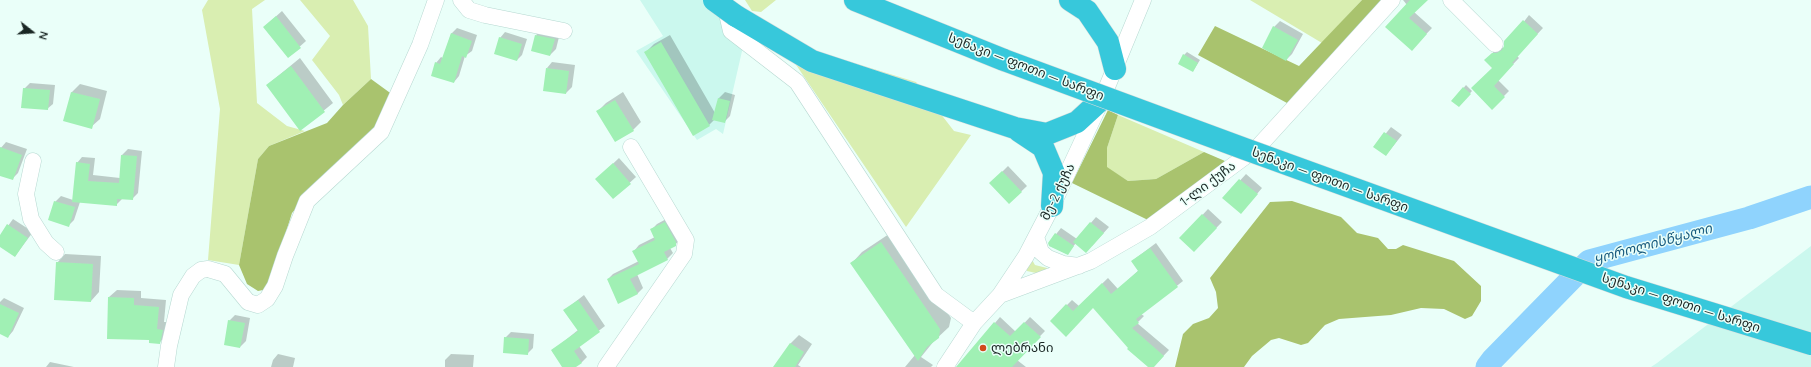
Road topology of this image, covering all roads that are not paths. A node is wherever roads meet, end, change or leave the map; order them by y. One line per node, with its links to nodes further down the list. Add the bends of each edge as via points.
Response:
1 (436, 0): 24 (street, via 420,45 381,132 307,201 284,256 275,286 266,299 258,305 248,302 225,274 208,269 201,270 193,276 181,295)
2 (461, 0): 10 (street, via 469,10 484,15)
3 (714, 0): 9 (highway, bridge)
4 (855, 0): 23 (highway, სენაკი — ფოთი — სარფი, bridge, via 1004,60 1626,287)
5 (1070, 0): 12 (highway, via 1087,11 1108,42)
6 (1392, 0): 20 (street, 1-ლი ქუჩა, via 1258,147 1150,227)
7 (1451, 0): 11 (street)
8 (1141, 1): 12 (street, მე-2 ქუჩა)
9 (730, 8): 14 (highway, via 812,61); 22 (street, via 731,31 797,82 936,295)
10 (564, 32)
11 (1495, 44)
12 (1115, 69): 13 (street, მე-2 ქუჩა)
13 (1102, 99): 14 (highway, via 1076,122 1047,134); 17 (street, მე-2 ქუჩა)
14 (1015, 128): 17 (highway, via 1043,147 1054,173)
15 (631, 147): 25 (street, via 686,240 684,254)
16 (33, 161): 19 (street, via 26,194 31,219 46,243)
17 (1052, 206): 18 (street, მე-2 ქუჩა)
18 (1036, 237): 20 (street, via 1041,252 1048,258 1063,264); 21 (street, მე-2 ქუჩა)
19 (56, 252)
20 (1079, 266): 21 (street, 1-ლი ქუჩა)
21 (1000, 295): 22 (street, მე-2 ქუჩა)
22 (974, 323): 26 (street, მე-2 ქუჩა)
23 (1811, 344)
24 (166, 367)
25 (606, 367)
26 (945, 367)

